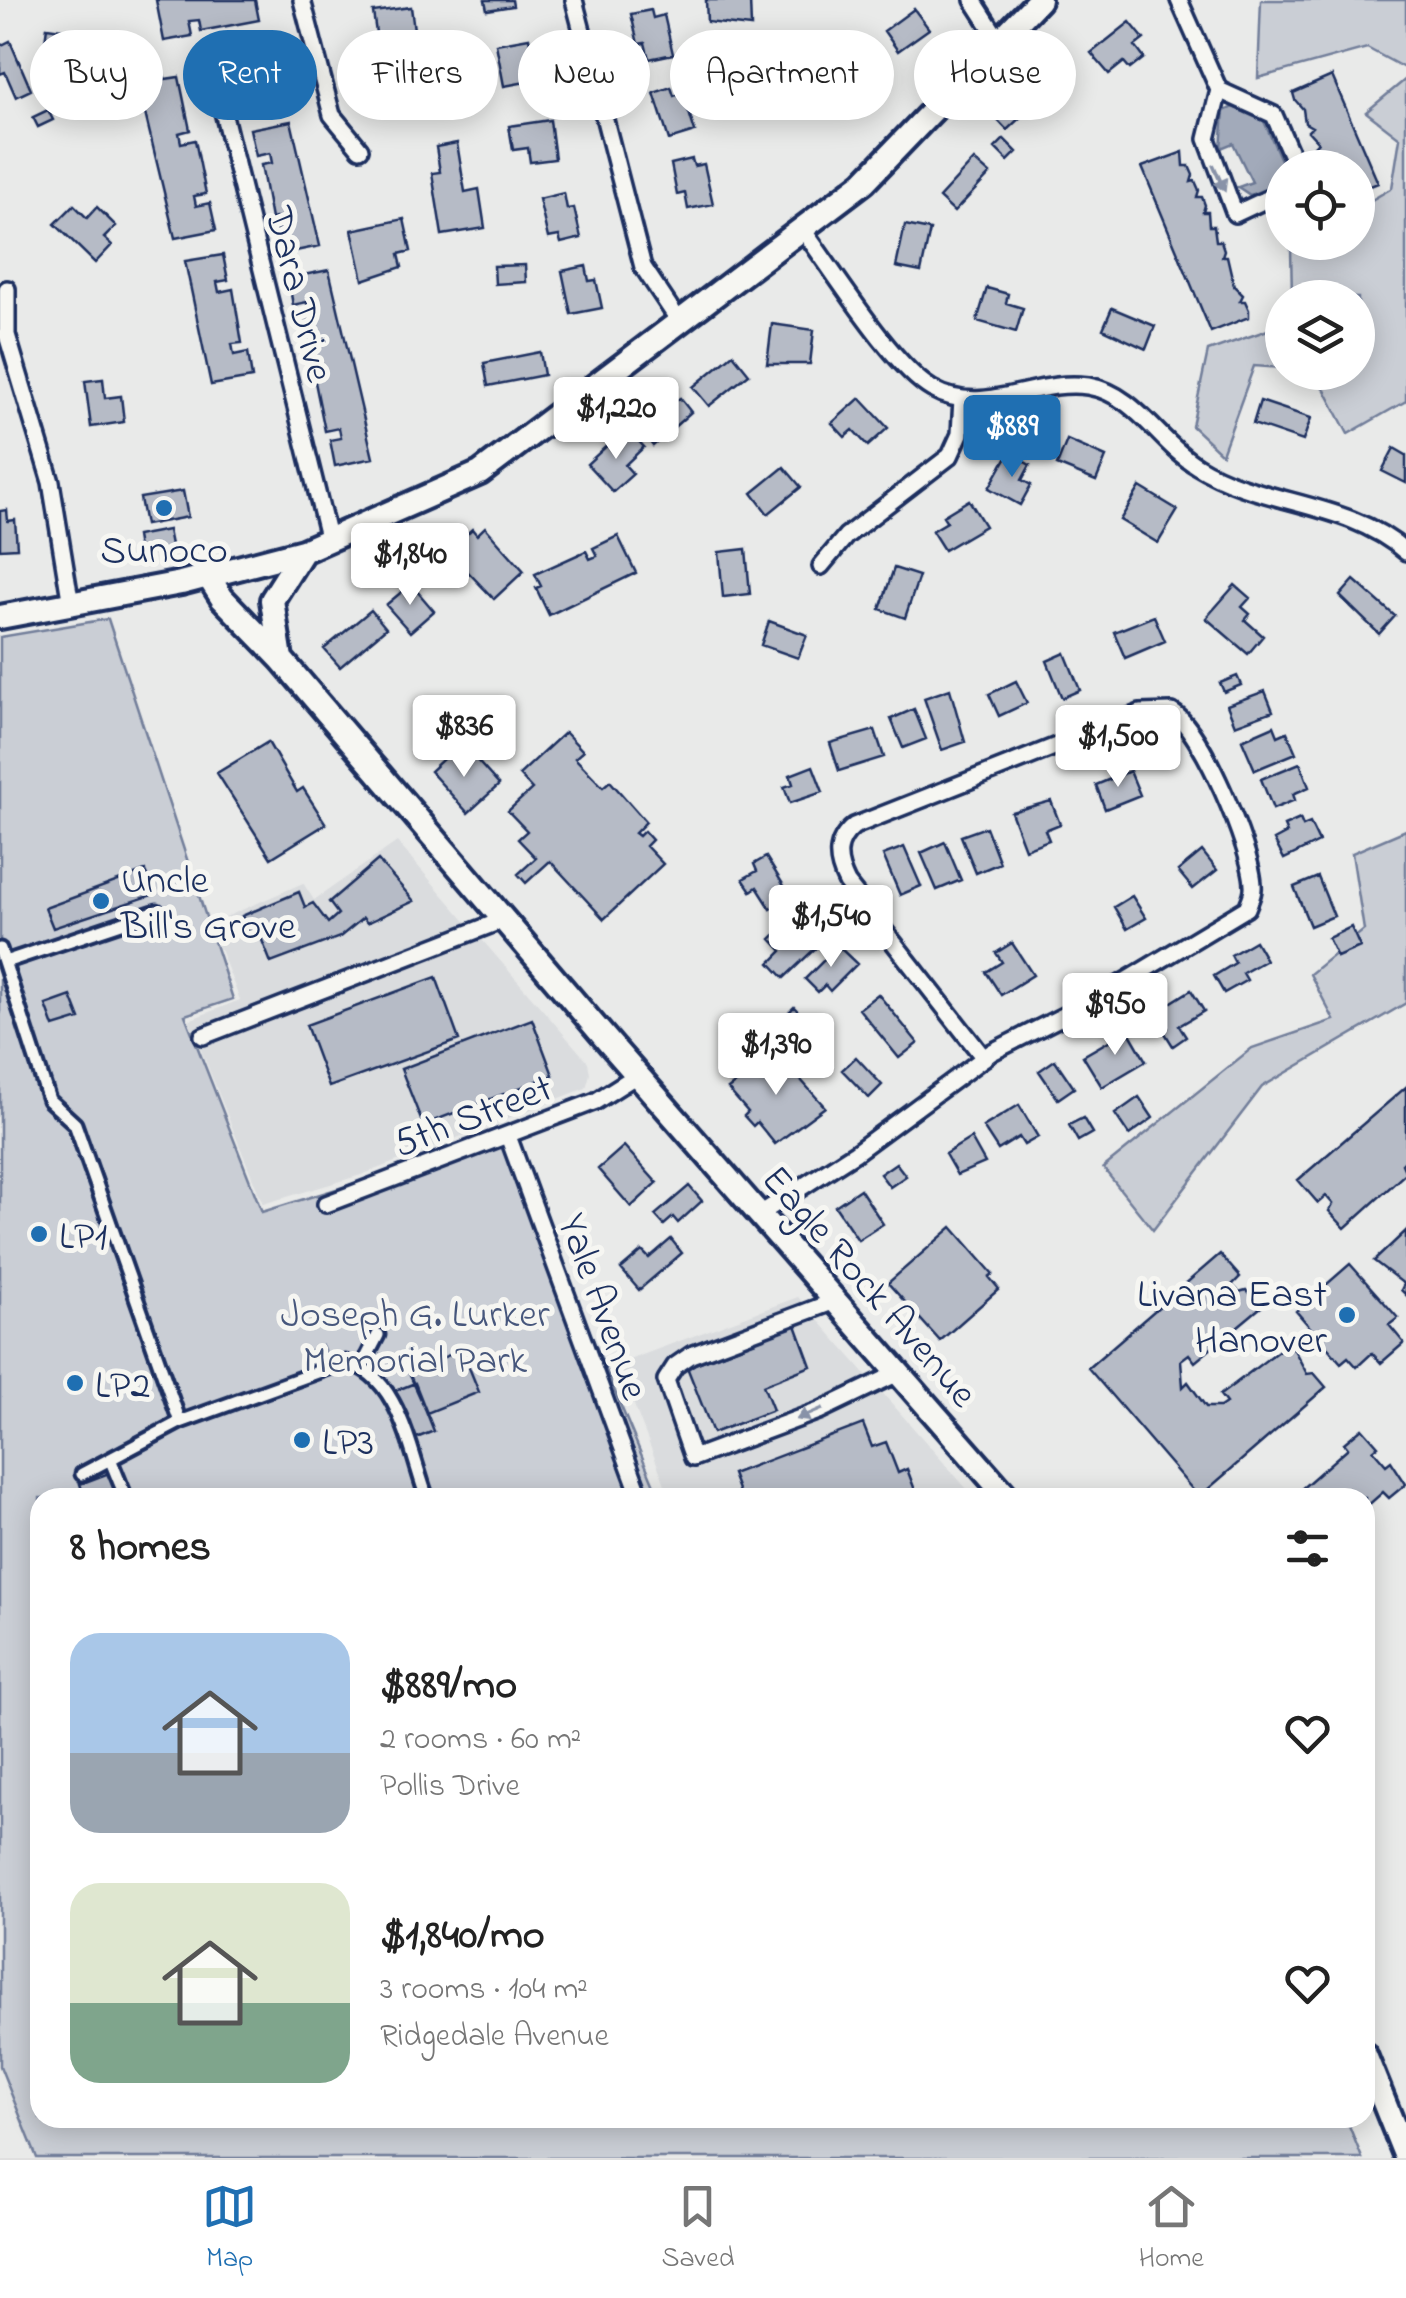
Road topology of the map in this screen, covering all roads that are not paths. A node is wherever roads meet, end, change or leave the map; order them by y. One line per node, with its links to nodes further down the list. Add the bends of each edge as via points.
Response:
1 (302, 0): 11 (street, via 332,115)
2 (574, 0): 16 (street, via 642,267)
3 (972, 0): 6 (street)
4 (1039, 0): 7 (main road)
5 (1179, 0): 8 (street)
6 (992, 30)
7 (1011, 30)
8 (1219, 90): 12 (street, via 1274,116); 13 (street, one-way to 13, via 1207,139 1235,214)
9 (225, 120): 18 (street, Dara Drive)
10 (927, 120): 14 (main road)
11 (360, 149)
12 (1289, 150)
13 (1265, 200)
14 (803, 230): 16 (main road); 17 (street, via 910,371 928,386)
15 (8, 289): 23 (street, via 6,334 51,482)
16 (679, 320): 18 (main road, via 511,453)
17 (962, 398): 20 (street, via 998,399 1062,386 1098,389 1130,406 1196,465 1342,516); 21 (street, via 960,434 950,456 846,536)
18 (329, 541): 19 (main road)
19 (303, 551): 22 (main road); 25 (main road, via 272,600)
20 (1406, 552)
21 (820, 566)
22 (208, 576): 23 (main road); 25 (main road, Eagle Rock Avenue)
23 (71, 605): 24 (main road)
24 (0, 617)
25 (281, 659): 27 (main road, Eagle Rock Avenue)
26 (157, 911): 28 (street)
27 (503, 920): 29 (street); 31 (main road, Eagle Rock Avenue)
28 (2, 956): 39 (street, via 48,1100 74,1124)
29 (204, 1036)
30 (984, 1058): 30 (street, via 847,883 839,844 854,826 1140,714 1172,712 1192,729 1240,837 1254,884 1247,908); 34 (street)
31 (638, 1075): 32 (street, 5th Street, via 608,1095); 34 (main road, Eagle Rock Avenue)
32 (508, 1136): 33 (street, 5th Street); 44 (street, Yale Avenue)
33 (326, 1204)
34 (760, 1214): 35 (main road, Eagle Rock Avenue)
35 (835, 1300): 38 (main road, Eagle Rock Avenue); 38 (street, one-way to 35, via 819,1412 693,1458 666,1380 675,1366)
36 (378, 1335): 37 (street)
37 (362, 1366): 39 (street, via 345,1362); 43 (street, via 388,1393)
38 (898, 1372): 45 (main road, Eagle Rock Avenue)
39 (180, 1422): 40 (street)
40 (111, 1461): 41 (street); 42 (street)
41 (82, 1474)
42 (122, 1488)
43 (423, 1488)
44 (637, 1488)
45 (999, 1488)
46 (1375, 2080): 47 (main road)
47 (1406, 2157)

